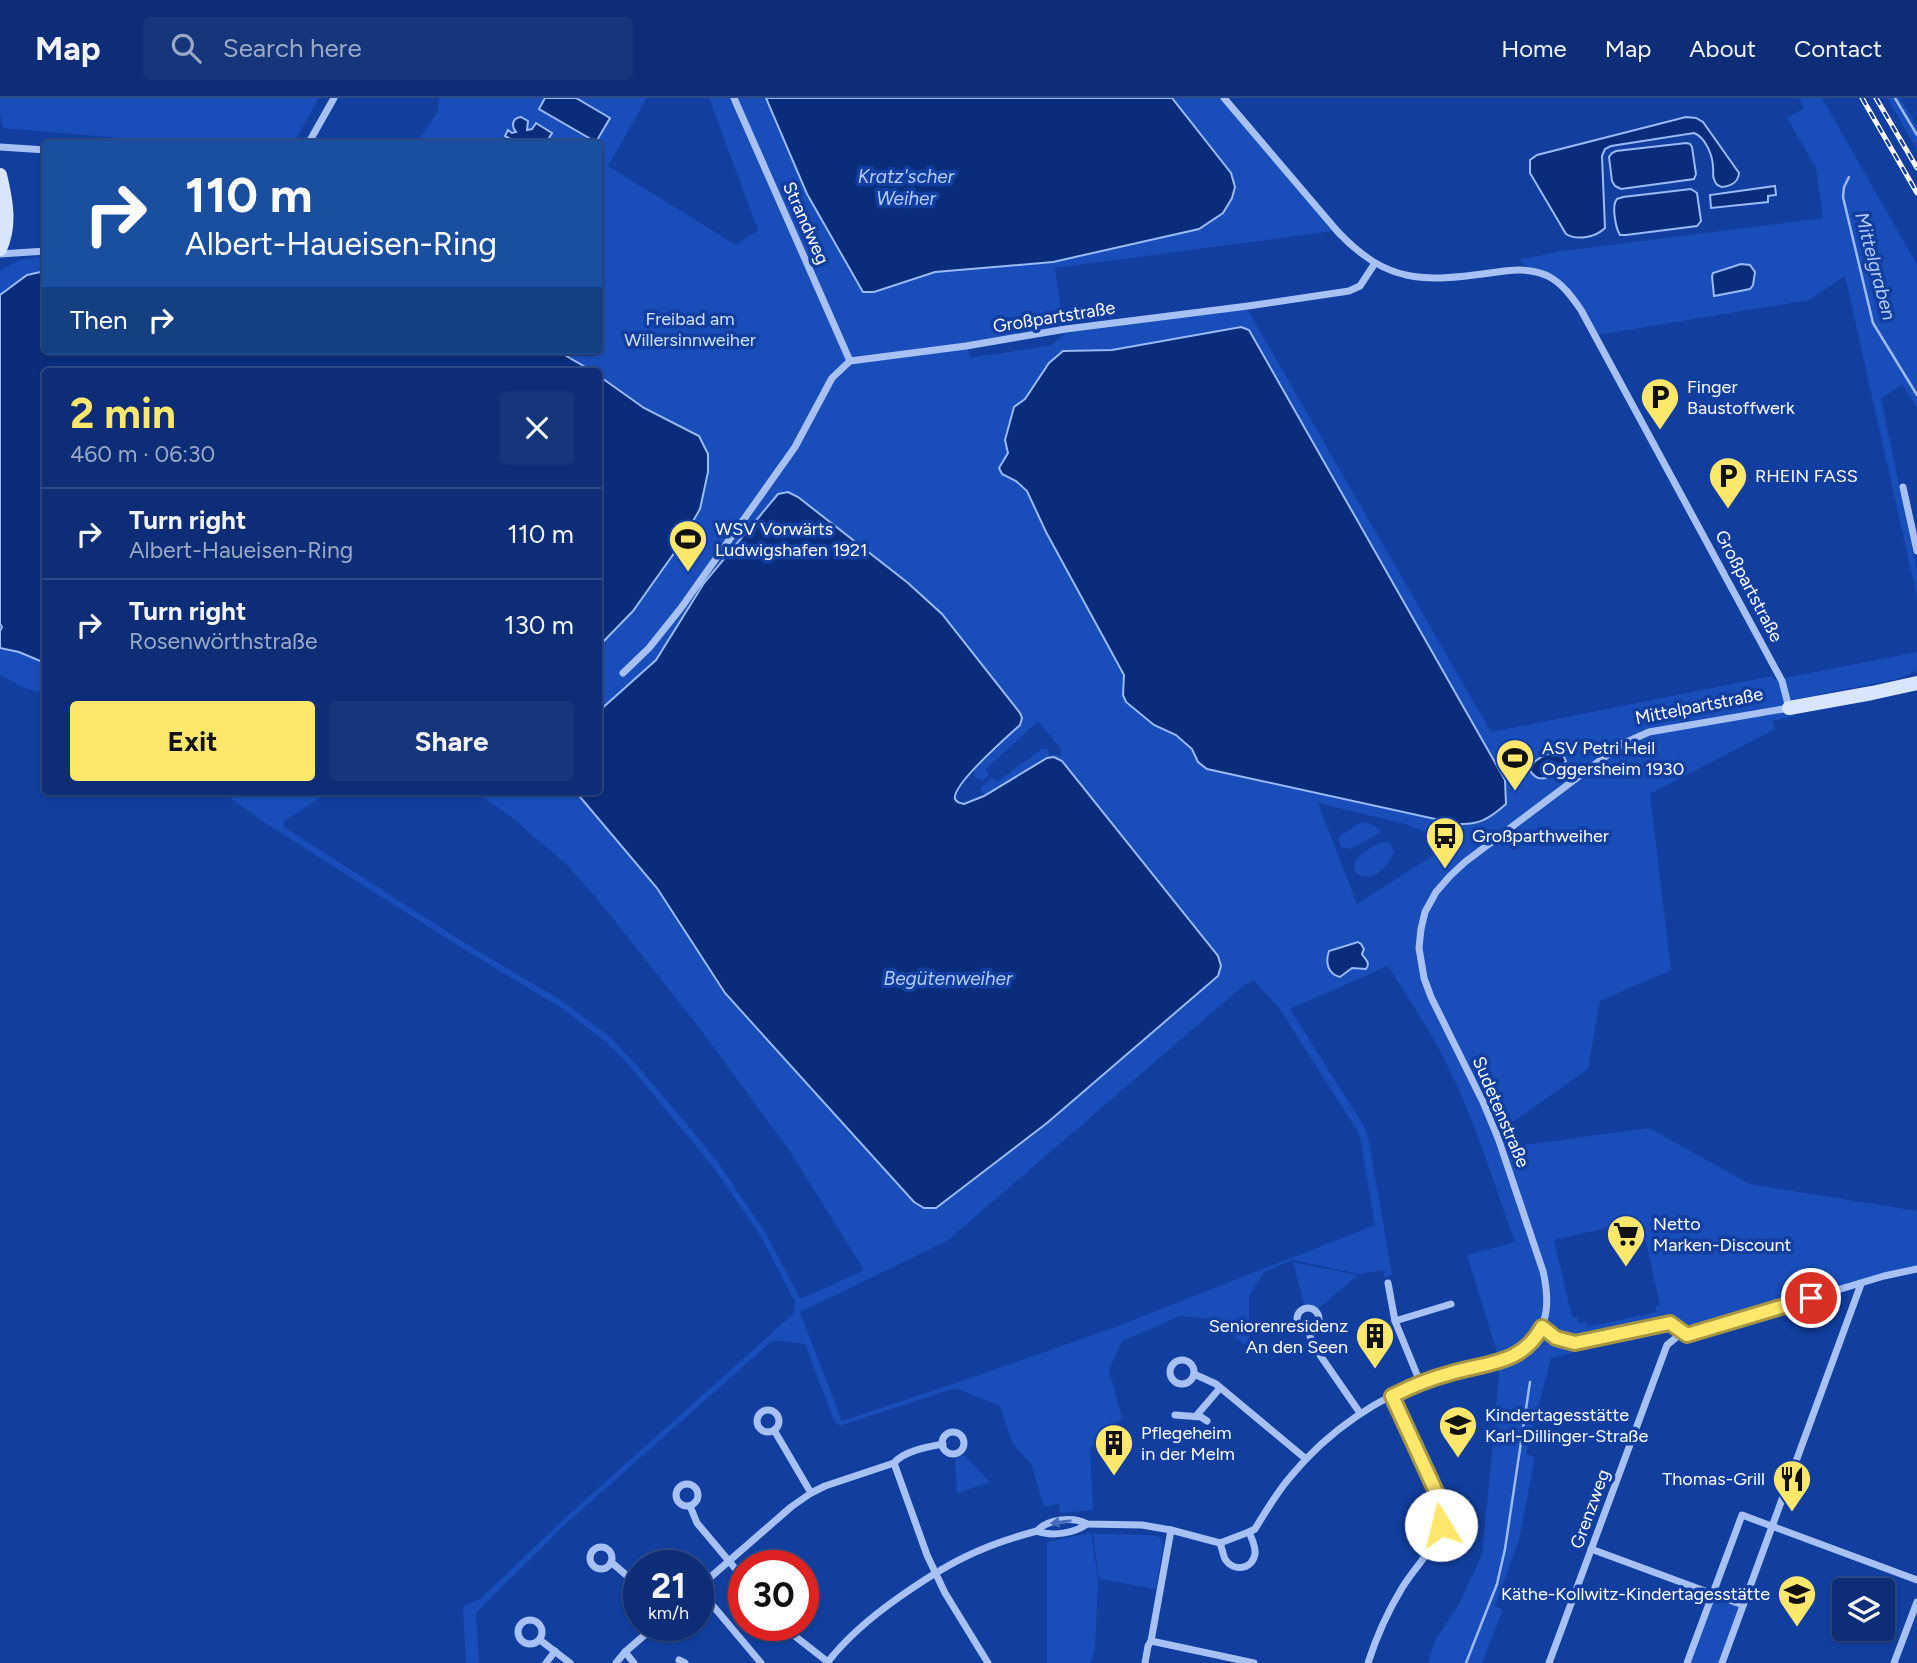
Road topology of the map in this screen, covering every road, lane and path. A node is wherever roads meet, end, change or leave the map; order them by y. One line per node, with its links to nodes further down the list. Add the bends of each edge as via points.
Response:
1 (334, 98): 4 (street)
2 (734, 98): 11 (street, Strandweg)
3 (1224, 98): 10 (street, Großpartstraße, via 1338,232)
4 (310, 140)
5 (0, 147): 6 (street)
6 (42, 150)
7 (0, 175): 9 (street, via 7,207)
8 (42, 251): 9 (street)
9 (0, 252)
10 (1375, 263): 11 (street, Großpartstraße, via 1360,286 1349,291); 16 (street, Großpartstraße, via 1434,279 1527,270 1548,276 1569,293 1779,675)
11 (850, 361): 14 (street, via 832,378 795,447 681,608)
12 (1903, 487): 13 (street)
13 (1917, 551)
14 (623, 673)
15 (1917, 683): 16 (street, Mittelpartstraße)
16 (1789, 708): 17 (street, Mittelpartstraße, via 1630,739 1465,862 1441,885)
17 (1425, 912): 23 (street, Sudetenstraße, via 1419,948 1424,978 1498,1138 1537,1250 1547,1290)
18 (1917, 1269): 20 (street)
19 (1388, 1283): 22 (street)
20 (1861, 1284): 25 (street, via 1687,1335); 41 (street)
21 (1451, 1304): 22 (street)
22 (1395, 1321): 27 (street)
23 (1542, 1327): 25 (street, via 1556,1338 1575,1343 1670,1323); 27 (street, via 1518,1355)
24 (1308, 1330): 30 (street, via 1313,1345)
25 (1683, 1332): 46 (street, Grenzweg, via 1667,1345)
26 (1194, 1374): 28 (street)
27 (1420, 1382): 29 (street)
28 (1220, 1388): 32 (street); 36 (street)
29 (1392, 1396): 30 (street); 73 (street, via 1438,1496 1441,1525 1433,1545 1401,1589)
30 (1360, 1413): 36 (street)
31 (1175, 1415): 32 (street)
32 (1196, 1416): 33 (street)
33 (1207, 1421)
34 (774, 1430): 38 (street)
35 (943, 1444): 37 (street)
36 (1306, 1459): 44 (street)
37 (894, 1463): 38 (street); 51 (street)
38 (811, 1493): 47 (street)
39 (690, 1506): 49 (street, via 697,1523)
40 (1087, 1524): 42 (street); 43 (street, via 1063,1533); 43 (street, one-way to 43, via 1062,1520)
41 (1772, 1527): 53 (street); 54 (street, via 1742,1515); 56 (street)
42 (1171, 1530): 45 (street); 61 (street)
43 (1037, 1531): 51 (street, via 984,1547)
44 (1249, 1532): 45 (street); 45 (street, via 1256,1550 1246,1567 1231,1566)
45 (1220, 1543)
46 (1591, 1549): 54 (street); 74 (street, Grenzweg)
47 (742, 1550)
48 (611, 1562): 50 (street)
49 (728, 1562): 52 (street)
50 (623, 1572)
51 (935, 1572): 69 (street, via 859,1628); 70 (street)
52 (714, 1574)
53 (1917, 1580)
54 (1713, 1594): 56 (street); 75 (street)
55 (1917, 1602): 77 (street)
56 (1744, 1605): 76 (street)
57 (714, 1607): 68 (street)
58 (540, 1640): 62 (street)
59 (638, 1641): 63 (street)
60 (801, 1641): 69 (street)
61 (1152, 1641): 71 (street); 72 (street)
62 (555, 1651): 64 (street); 65 (street)
63 (625, 1652): 66 (street); 67 (street)
64 (546, 1663)
65 (570, 1663)
66 (616, 1663)
67 (634, 1663)
68 (761, 1663)
69 (828, 1663)
70 (988, 1663)
71 (1145, 1663)
72 (1254, 1663)
73 (1368, 1663)
74 (1549, 1663)
75 (1687, 1663)
76 (1722, 1663)
77 (1894, 1663)

